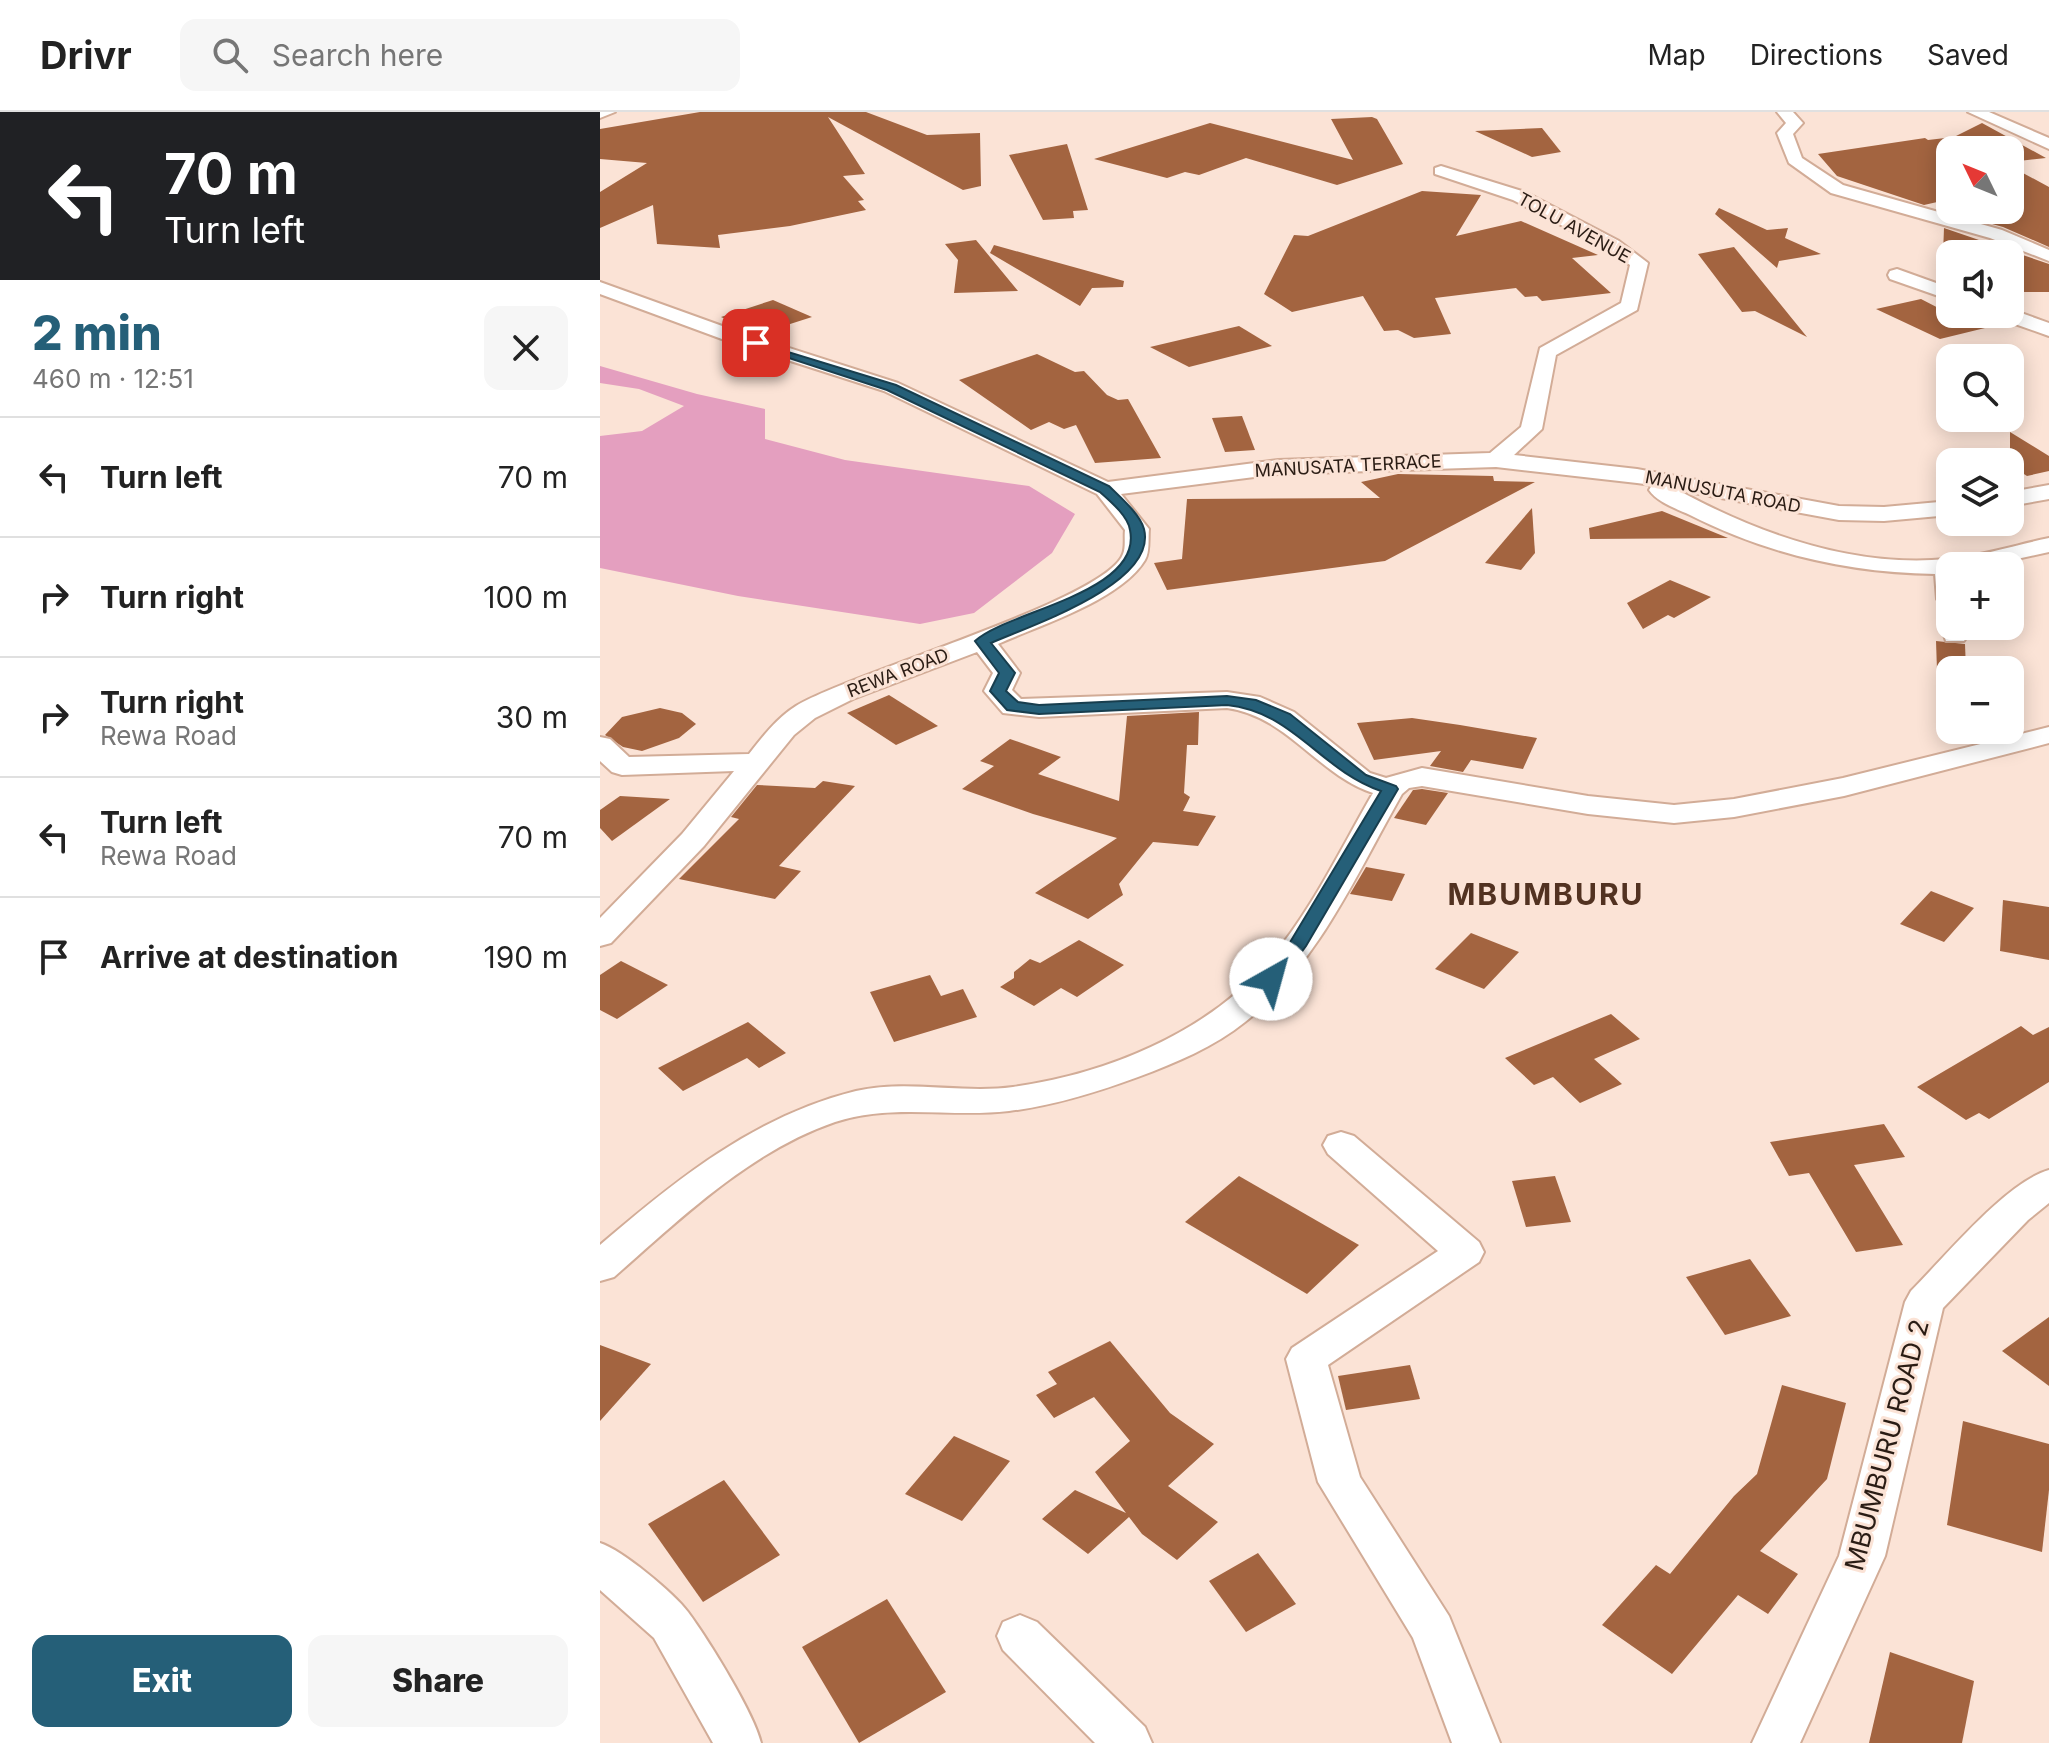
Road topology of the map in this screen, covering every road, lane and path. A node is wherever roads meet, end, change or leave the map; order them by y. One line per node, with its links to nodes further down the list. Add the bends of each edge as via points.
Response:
1 (607, 112): 4 (street)
2 (1785, 112): 7 (street, via 1795,123 1785,133 1795,160 1837,189 1981,230)
3 (1976, 112): 5 (street)
4 (600, 113)
5 (2049, 144)
6 (1441, 171): 13 (street, TOLU AVENUE, via 1519,196 1639,263 1630,306 1547,352 1531,429)
7 (2049, 256)
8 (1897, 275): 10 (street)
9 (600, 288): 15 (street, REWA ROAD, via 891,387)
10 (1936, 289)
11 (2024, 321): 12 (street)
12 (2049, 330)
13 (1496, 460): 14 (street, MANUSUTA ROAD); 15 (street, MANUSATA TERRACE, via 1278,467)
14 (1637, 476): 18 (street, MANUSUTA ROAD, via 1839,513); 21 (street, via 1690,507 1785,548 1857,563)
15 (1105, 489): 22 (street, REWA ROAD, via 1137,529 1135,557 1116,577 1076,600)
16 (2049, 492): 17 (street)
17 (2024, 496)
18 (1936, 509)
19 (2049, 545): 20 (street)
20 (2016, 552)
21 (1936, 566)
22 (982, 641): 25 (street, REWA ROAD, via 805,712); 26 (street, via 1007,673 998,691 1013,707 1250,703 1284,718 1360,779)
23 (2049, 735): 26 (street, via 1844,787 1674,814 1422,777)
24 (600, 745): 25 (street, via 622,766)
25 (758, 762): 27 (street, REWA ROAD, via 693,840)
26 (1390, 789): 30 (street, via 1297,946 1231,1016 1142,1062 1034,1094 986,1101 858,1103 814,1117 766,1137 693,1187)
27 (600, 936)
28 (1341, 1145): 35 (street, via 1465,1252 1306,1359 1340,1482 1433,1630)
29 (2049, 1183): 36 (street, MBUMBURU ROAD 2, via 2015,1210 1925,1302 1862,1556)
30 (600, 1267)
31 (600, 1562): 33 (street, via 670,1624)
32 (1020, 1636): 34 (street)
33 (737, 1743)
34 (1128, 1743)
35 (1476, 1743)
36 (1776, 1743)

